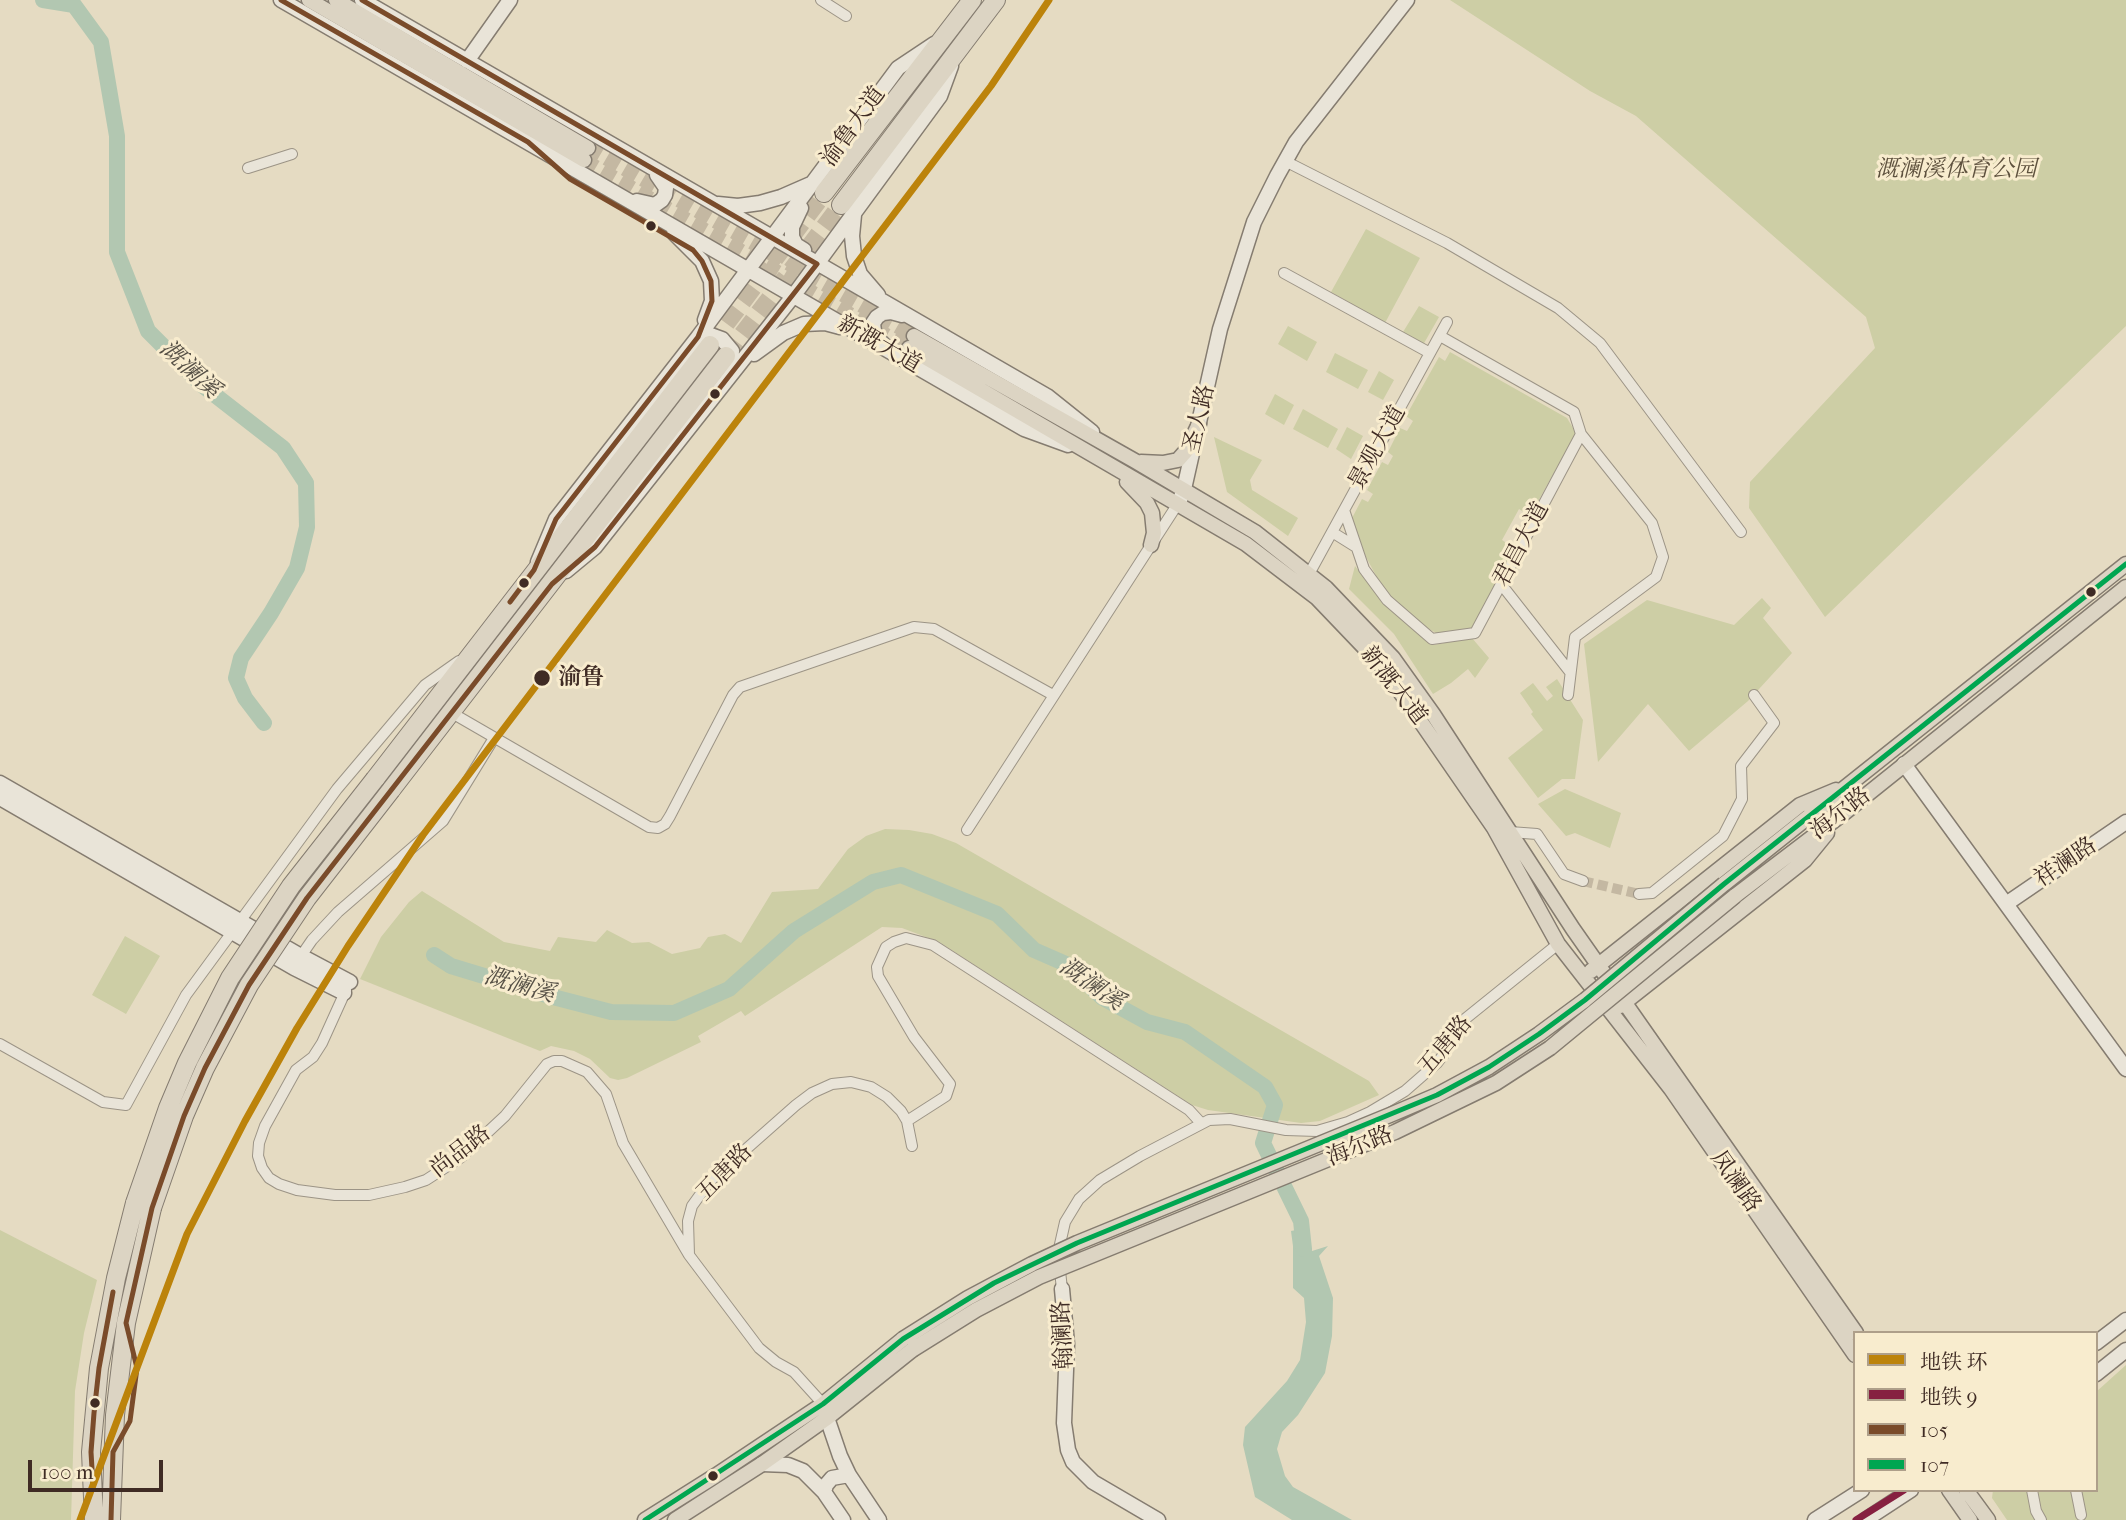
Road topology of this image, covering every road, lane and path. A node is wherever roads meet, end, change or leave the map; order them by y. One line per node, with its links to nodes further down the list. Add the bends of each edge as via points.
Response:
1 (281, 0): 18 (street, 新溉大道)
2 (309, 0): 3 (main road, via 586,154)
3 (336, 0)
4 (362, 0): 12 (street, 新溉大道)
5 (510, 0): 12 (street)
6 (821, 0): 10 (street)
7 (972, 0): 11 (highway, 渝鲁大道)
8 (996, 0): 11 (highway, 渝鲁大道)
9 (1401, 2): 14 (street, 圣人路)
10 (846, 16)
11 (951, 43): 17 (highway, 渝鲁大道); 20 (highway, 渝鲁大道)
12 (467, 61): 16 (street, 新溉大道)
13 (292, 154): 15 (street)
14 (1285, 161): 38 (street, 圣人路, via 1254,222 1220,330); 48 (street, via 1447,243 1558,308 1600,343)
15 (248, 167)
16 (650, 167): 18 (street, via 666,188 662,200 645,204); 19 (street, 新溉大道)
17 (819, 187): 19 (street, via 760,203); 22 (street, via 792,228 792,237 796,245 811,251); 23 (street, 渝鲁大道)
18 (623, 196): 21 (street, 新溉大道)
19 (713, 204): 23 (street, 新溉大道)
20 (847, 209): 22 (street, 渝鲁大道); 28 (street, via 860,274)
21 (651, 213): 25 (street, 新溉大道); 33 (street, via 693,250 711,281)
22 (837, 236): 24 (street, 渝鲁大道)
23 (771, 238): 24 (street, 新溉大道); 25 (street, 渝鲁大道)
24 (817, 264): 27 (street, 渝鲁大道); 28 (street, 新溉大道)
25 (748, 268): 27 (street, 新溉大道); 33 (street, 渝鲁大道)
26 (1284, 273): 35 (street)
27 (794, 295): 31 (street, 新溉大道); 37 (street, 渝鲁大道)
28 (889, 305): 29 (street, 新溉大道)
29 (910, 317): 34 (street, via 883,313 873,323 878,339); 40 (street, 新溉大道, via 1047,396)
30 (1447, 322): 32 (street, 景观大道)
31 (859, 333): 34 (street, 新溉大道); 37 (street, via 825,323 804,324 774,338)
32 (1440, 335): 35 (street, 景观大道); 39 (street, via 1574,412)
33 (704, 341): 37 (street, via 708,334 728,344 733,358); 56 (highway, 渝鲁大道)
34 (891, 352): 41 (street, 新溉大道, via 1024,429)
35 (1430, 353): 46 (street, 景观大道)
36 (726, 356): 53 (highway, 渝鲁大道)
37 (729, 375): 53 (street, 渝鲁大道, via 595,547)
38 (1199, 424): 42 (main road, via 1178,460); 44 (street, 圣人路)
39 (1581, 434): 54 (street, 君昌大道); 57 (street, via 1652,523 1663,557 1656,576 1575,638)
40 (1113, 449): 41 (main road, 新溉大道, via 911,342); 42 (main road, 新溉大道)
41 (1082, 450): 43 (main road, 新溉大道)
42 (1135, 461): 44 (main road, 新溉大道)
43 (1114, 468): 45 (main road, 新溉大道); 49 (main road, via 1150,508 1154,526)
44 (1184, 489): 45 (street, 圣人路); 52 (main road, 新溉大道, via 1255,532)
45 (1177, 505): 49 (street, 圣人路); 75 (main road, 新溉大道, via 1246,544 1317,598 1383,667 1494,828)
46 (1344, 510): 47 (street, 景观大道); 50 (street, 君昌大道)
47 (1332, 532): 50 (street); 52 (street, 景观大道)
48 (1741, 532)
49 (1151, 545): 58 (street, 圣人路)
50 (1356, 547): 54 (street, 君昌大道, via 1364,569 1387,600 1433,639 1475,633)
51 (2126, 564): 65 (main road, 海尔路)
52 (1309, 574): 70 (main road, 新溉大道, via 1392,658)
53 (552, 584): 61 (highway, 渝鲁大道)
54 (1501, 584): 57 (street)
55 (2126, 587): 63 (main road, 海尔路)
56 (471, 653): 74 (street, via 425,685 337,789); 87 (highway, 渝鲁大道, bridge, via 291,886 230,978 168,1108)
57 (1570, 672): 59 (street)
58 (1053, 695): 62 (street, via 934,629 914,627 740,687 670,817 658,828); 69 (street, 圣人路)
59 (1567, 695)
60 (1754, 695): 72 (street, via 1774,723 1741,766 1742,799 1723,836 1652,893)
61 (452, 713): 62 (street); 87 (highway, 渝鲁大道, bridge, via 307,898 248,985)
62 (494, 738): 76 (street, via 443,821 338,912)
63 (1904, 764): 67 (main road, 海尔路); 73 (street)
64 (0, 782): 74 (street)
65 (1853, 782): 77 (main road, via 1800,805); 93 (main road, 海尔路, bridge, via 1585,999 1489,1067 1437,1095 1032,1264 968,1298)
66 (0, 798): 74 (street)
67 (1844, 813): 80 (main road, via 1805,860); 93 (main road, 海尔路, bridge, via 1550,1048 1496,1083 1395,1132 1039,1278)
68 (2126, 822): 73 (street, 祥澜路)
69 (967, 830)
70 (1510, 832): 71 (street, via 1537,834 1564,874); 77 (main road, 新溉大道)
71 (1583, 881)
72 (1639, 894)
73 (2006, 904): 83 (street)
74 (236, 926): 76 (street); 79 (street, via 294,968); 82 (street, via 186,995 126,1105 103,1102)
75 (1558, 944): 78 (main road, 新溉大道); 85 (street, 五唐路, via 1465,1019 1437,1063 1405,1091 1370,1112 1317,1131 1230,1119)
76 (300, 956): 79 (street)
77 (1599, 965): 78 (main road); 80 (main road, 新溉大道)
78 (1584, 977): 81 (main road, 新溉大道)
79 (347, 988): 88 (street, 尚品路, via 322,1042 313,1057 296,1070 265,1126 258,1156 269,1178 297,1190 335,1195 369,1195 426,1180 460,1158 505,1116 547,1065 562,1061 587,1072 606,1094 623,1143)
80 (1625, 1002): 81 (main road); 91 (main road, 凤澜路)
81 (1611, 1013): 95 (main road, 凤澜路, via 1671,1089)
82 (0, 1044)
83 (2126, 1069)
84 (907, 1121): 85 (street, via 946,1096 950,1084 914,1037 878,976 886,947 906,938 933,945 1189,1110); 86 (street); 88 (street, 五唐路, via 887,1097 871,1087 851,1082 812,1093 700,1193 688,1221)
85 (1201, 1124): 89 (street, 五唐路, via 1100,1180 1079,1199 1065,1222 1058,1253)
86 (912, 1146)
87 (144, 1205): 108 (highway, 渝鲁大道, via 116,1278 99,1368 91,1452); 109 (highway, 渝鲁大道, via 121,1361)
88 (689, 1255): 97 (street, via 759,1348 794,1372)
89 (1062, 1289): 114 (street, 翰澜路, via 1056,1422 1060,1451 1089,1489); 115 (street, 翰澜路, via 1068,1450 1093,1482)
90 (2126, 1320): 92 (street)
91 (1855, 1331)
92 (2098, 1341)
93 (908, 1345): 97 (main road, 海尔路)
94 (2126, 1350): 96 (street)
95 (1853, 1352)
96 (2098, 1372)
97 (825, 1411): 98 (main road, 海尔路); 99 (street); 110 (main road, 海尔路)
98 (762, 1464): 100 (street, via 803,1471); 111 (main road, 海尔路)
99 (849, 1475): 100 (street, via 832,1478); 113 (street)
100 (824, 1492): 112 (street)
101 (1859, 1492): 116 (street)
102 (1908, 1492): 117 (street)
103 (1950, 1492): 118 (main road)
104 (1967, 1492): 119 (main road)
105 (2032, 1492): 120 (street)
106 (2076, 1492): 107 (street)
107 (2081, 1515)
108 (93, 1517)
109 (111, 1520)
110 (645, 1520)
111 (675, 1520)
112 (843, 1520)
113 (879, 1520)
114 (1141, 1520)
115 (1157, 1520)
116 (1815, 1520)
117 (1865, 1520)
118 (1970, 1520)
119 (1987, 1520)
120 (2041, 1520)

